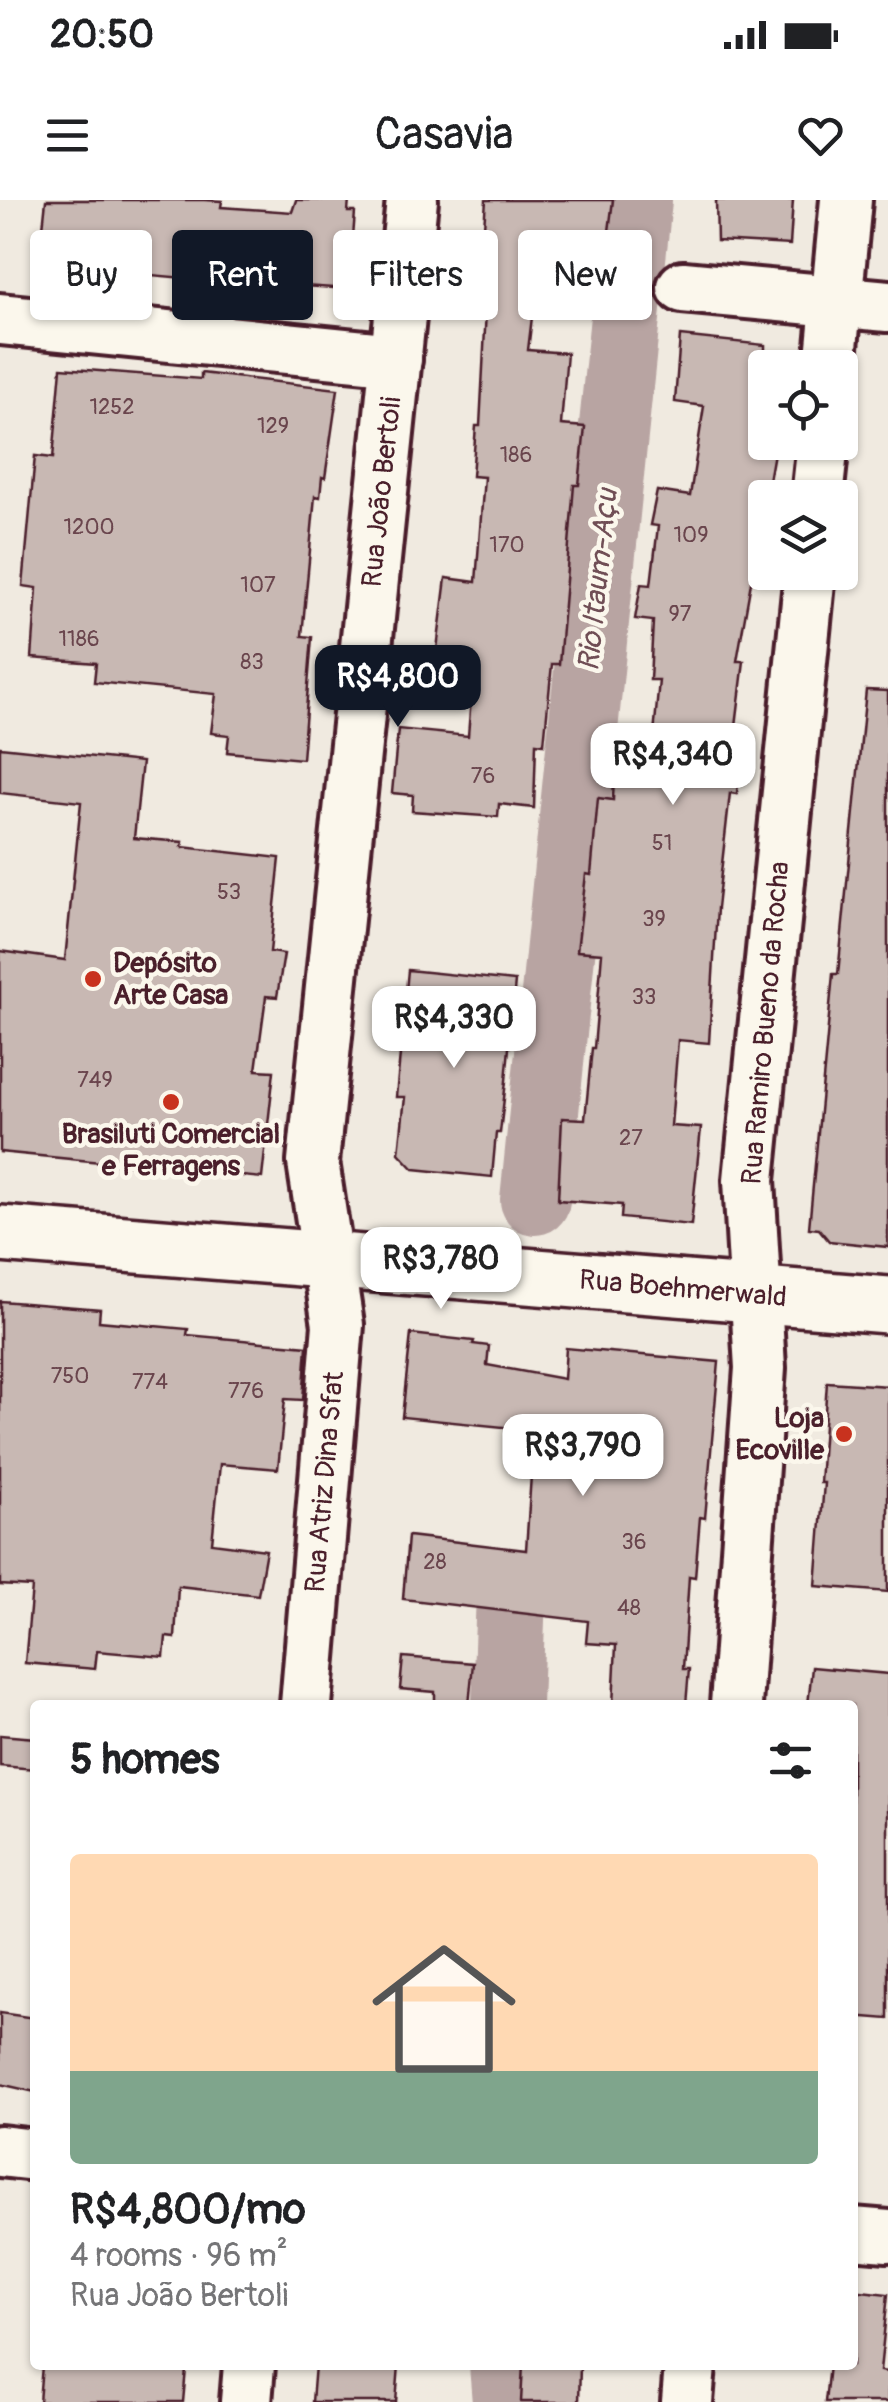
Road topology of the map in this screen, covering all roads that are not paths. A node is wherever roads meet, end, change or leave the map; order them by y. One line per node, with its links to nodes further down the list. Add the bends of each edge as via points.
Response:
1 (412, 200): 8 (street, Rua João Bertoli)
2 (846, 200): 4 (street)
3 (683, 287): 4 (street)
4 (836, 301): 5 (street); 7 (street)
5 (888, 306)
6 (0, 319): 8 (street)
7 (832, 350)
8 (396, 359): 11 (street, Rua João Bertoli, via 313,1162)
9 (808, 590): 12 (street, Rua Ramiro Bueno da Rocha, via 750,1180)
10 (0, 1234): 11 (main road, Rua Boehmerwald)
11 (326, 1260): 12 (main road, Rua Boehmerwald); 14 (street, Rua Atriz Dina Sfat, via 338,1324)
12 (755, 1294): 13 (main road, Rua Boehmerwald); 15 (street, Rua Ramiro Bueno da Rocha, via 760,1368)
13 (888, 1306)
14 (306, 1700)
15 (736, 1700)
16 (0, 2151): 17 (street)
17 (30, 2154)
18 (858, 2233): 19 (street)
19 (888, 2236)
20 (249, 2370): 22 (street)
21 (690, 2370): 23 (street)
22 (246, 2402)
23 (687, 2402)

